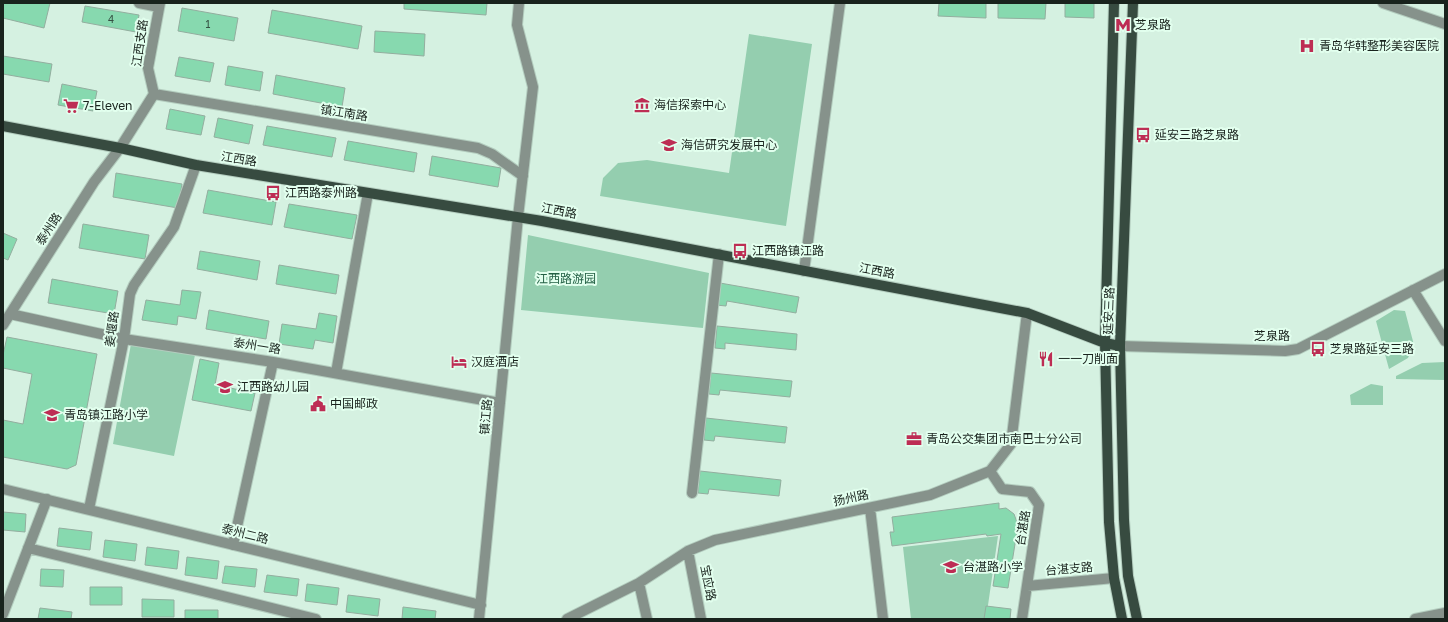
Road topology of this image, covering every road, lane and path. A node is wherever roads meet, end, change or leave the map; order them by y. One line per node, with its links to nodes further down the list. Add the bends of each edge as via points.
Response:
1 (140, 3): 7 (street)
2 (519, 3): 13 (street, via 517,25 533,87)
3 (840, 3): 17 (street)
4 (1114, 3): 25 (main road, 延安三路)
5 (1132, 3): 26 (main road, 延安三路)
6 (1383, 3): 8 (street)
7 (160, 5): 9 (street, 江西支路, via 148,68)
8 (1445, 24)
9 (154, 94): 11 (street); 13 (street, 镇江南路, via 478,148 492,154)
10 (3, 126): 11 (main road, 江西路)
11 (120, 148): 12 (main road, 江西路); 21 (street, 泰州路, via 94,182)
12 (196, 165): 14 (main road, 江西路); 23 (street, 姜堰路, via 174,227 130,294)
13 (523, 176): 15 (street)
14 (368, 193): 15 (main road, 江西路); 28 (street)
15 (518, 217): 16 (main road, 江西路); 29 (street, 镇江路)
16 (719, 254): 17 (main road, 江西路); 32 (street)
17 (804, 271): 20 (main road, 江西路)
18 (1445, 274): 19 (street, 芝泉路)
19 (1413, 290): 24 (street); 26 (street, 芝泉路, via 1298,349 1286,351)
20 (1027, 313): 25 (main road, 江西路); 30 (street, via 1011,444)
21 (10, 314): 22 (street, 泰州路); 23 (street, 泰州一路)
22 (3, 325)
23 (124, 339): 27 (street, 泰州一路); 35 (street, 姜堰路)
24 (1445, 341)
25 (1105, 343): 26 (main road, 芝泉路); 39 (main road, 延安三路, via 1109,522)
26 (1120, 346): 53 (main road, 延安三路, via 1124,520 1128,576)
27 (273, 362): 28 (street, 泰州一路); 36 (street)
28 (336, 373): 29 (street, 泰州一路)
29 (500, 403): 42 (street, 镇江路)
30 (990, 471): 34 (street, 扬州路, via 930,495); 41 (street, 台湛路, via 1002,489 1030,492 1039,505)
31 (3, 489): 33 (street, 泰州二路)
32 (692, 493)
33 (47, 500): 35 (street, 泰州二路); 37 (street)
34 (870, 508): 38 (street, 扬州路, via 715,540); 50 (street)
35 (89, 510): 36 (street, 泰州二路)
36 (233, 545): 42 (street, 泰州二路)
37 (28, 548): 44 (street); 45 (street)
38 (688, 551): 40 (street, 扬州路); 49 (street, 宝应路)
39 (1114, 578): 41 (street, 台湛支路); 52 (main road, 延安三路)
40 (639, 582): 47 (street, 扬州路); 48 (street)
41 (1027, 586): 51 (street, 台湛路)
42 (481, 605): 46 (street, 镇江路)
43 (1445, 613): 54 (street)
44 (3, 614)
45 (316, 619)
46 (479, 619)
47 (567, 619)
48 (647, 619)
49 (701, 619)
50 (883, 619)
51 (1022, 619)
52 (1122, 619)
53 (1136, 619)
54 (1415, 619)

